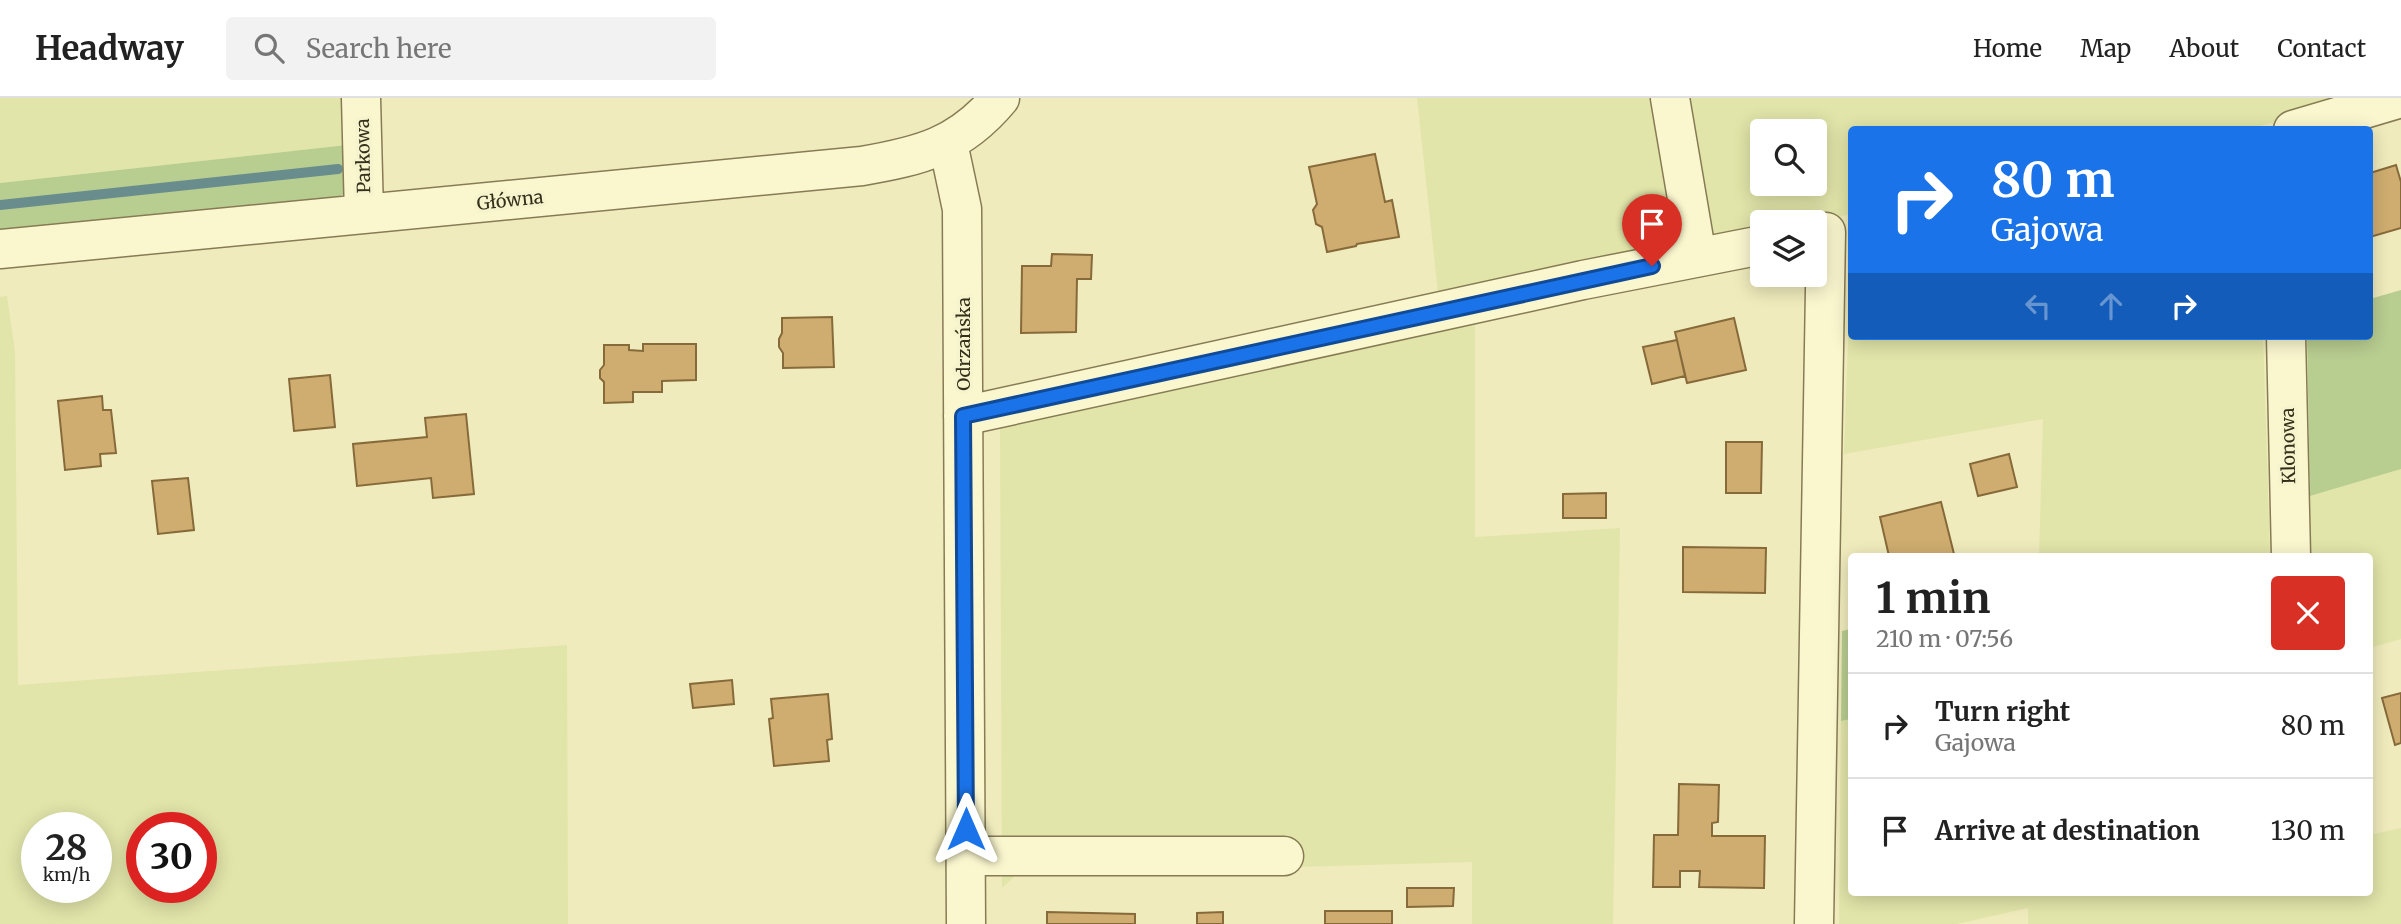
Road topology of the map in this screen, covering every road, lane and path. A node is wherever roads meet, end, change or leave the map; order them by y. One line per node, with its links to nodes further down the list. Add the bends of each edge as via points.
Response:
1 (361, 98): 7 (street, Parkowa)
2 (1000, 98): 6 (street, Główna, via 984,117)
3 (1670, 98): 11 (street)
4 (2401, 98): 5 (street)
5 (2306, 126)
6 (948, 143): 7 (street, Główna, via 905,159 862,166); 13 (street, Odrzańska, via 962,209)
7 (364, 214): 10 (street, Główna)
8 (1831, 231): 18 (street)
9 (1750, 246): 11 (street)
10 (0, 249)
11 (1698, 257): 13 (street)
12 (2286, 340): 14 (street, Klonowa)
13 (963, 416): 15 (street, Odrzańska)
14 (2291, 553)
15 (966, 856): 16 (street); 17 (street, Odrzańska)
16 (1284, 856)
17 (966, 924)
18 (1814, 924)

